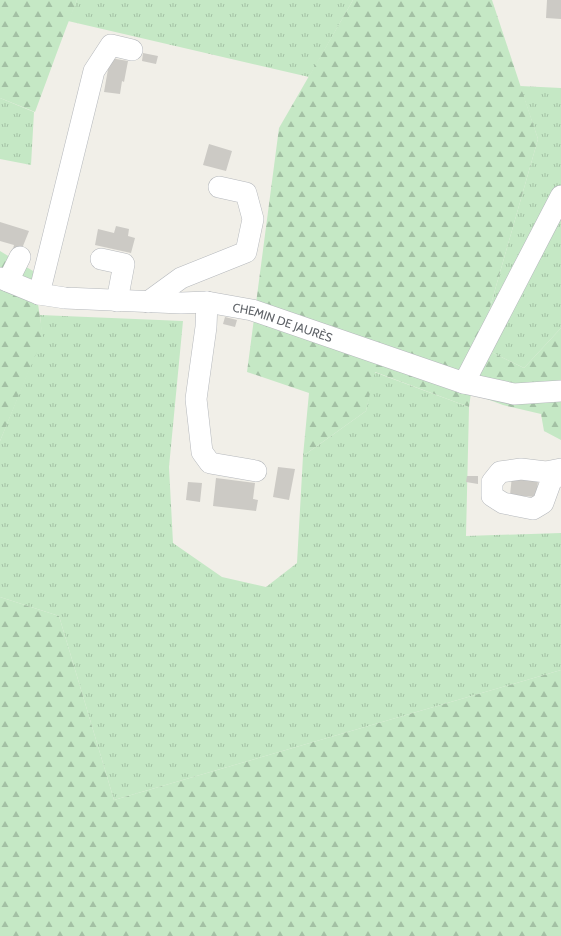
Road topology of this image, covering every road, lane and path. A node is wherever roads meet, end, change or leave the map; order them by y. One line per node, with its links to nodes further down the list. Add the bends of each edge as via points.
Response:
1 (132, 50): 7 (street, via 110,45 94,71)
2 (219, 187): 9 (street, via 246,193 253,219 246,252 181,278)
3 (561, 196): 11 (street)
4 (20, 257): 6 (street)
5 (101, 259): 8 (street, via 124,264)
6 (4, 279): 7 (street, CHEMIN DE JAURÈS)
7 (39, 294): 8 (street, CHEMIN DE JAURÈS)
8 (117, 301): 9 (street, CHEMIN DE JAURÈS)
9 (148, 302): 10 (street, CHEMIN DE JAURÈS)
10 (206, 302): 11 (street, CHEMIN DE JAURÈS, via 252,310); 14 (street, via 206,327 196,399 202,452 210,463)
11 (464, 383): 12 (street, CHEMIN DE JAURÈS, via 514,394)
12 (561, 392)
13 (561, 469): 15 (street, via 546,472 521,469 500,472 492,482 492,496 503,503 533,509 543,503 551,481)
14 (256, 470)
15 (561, 473)

